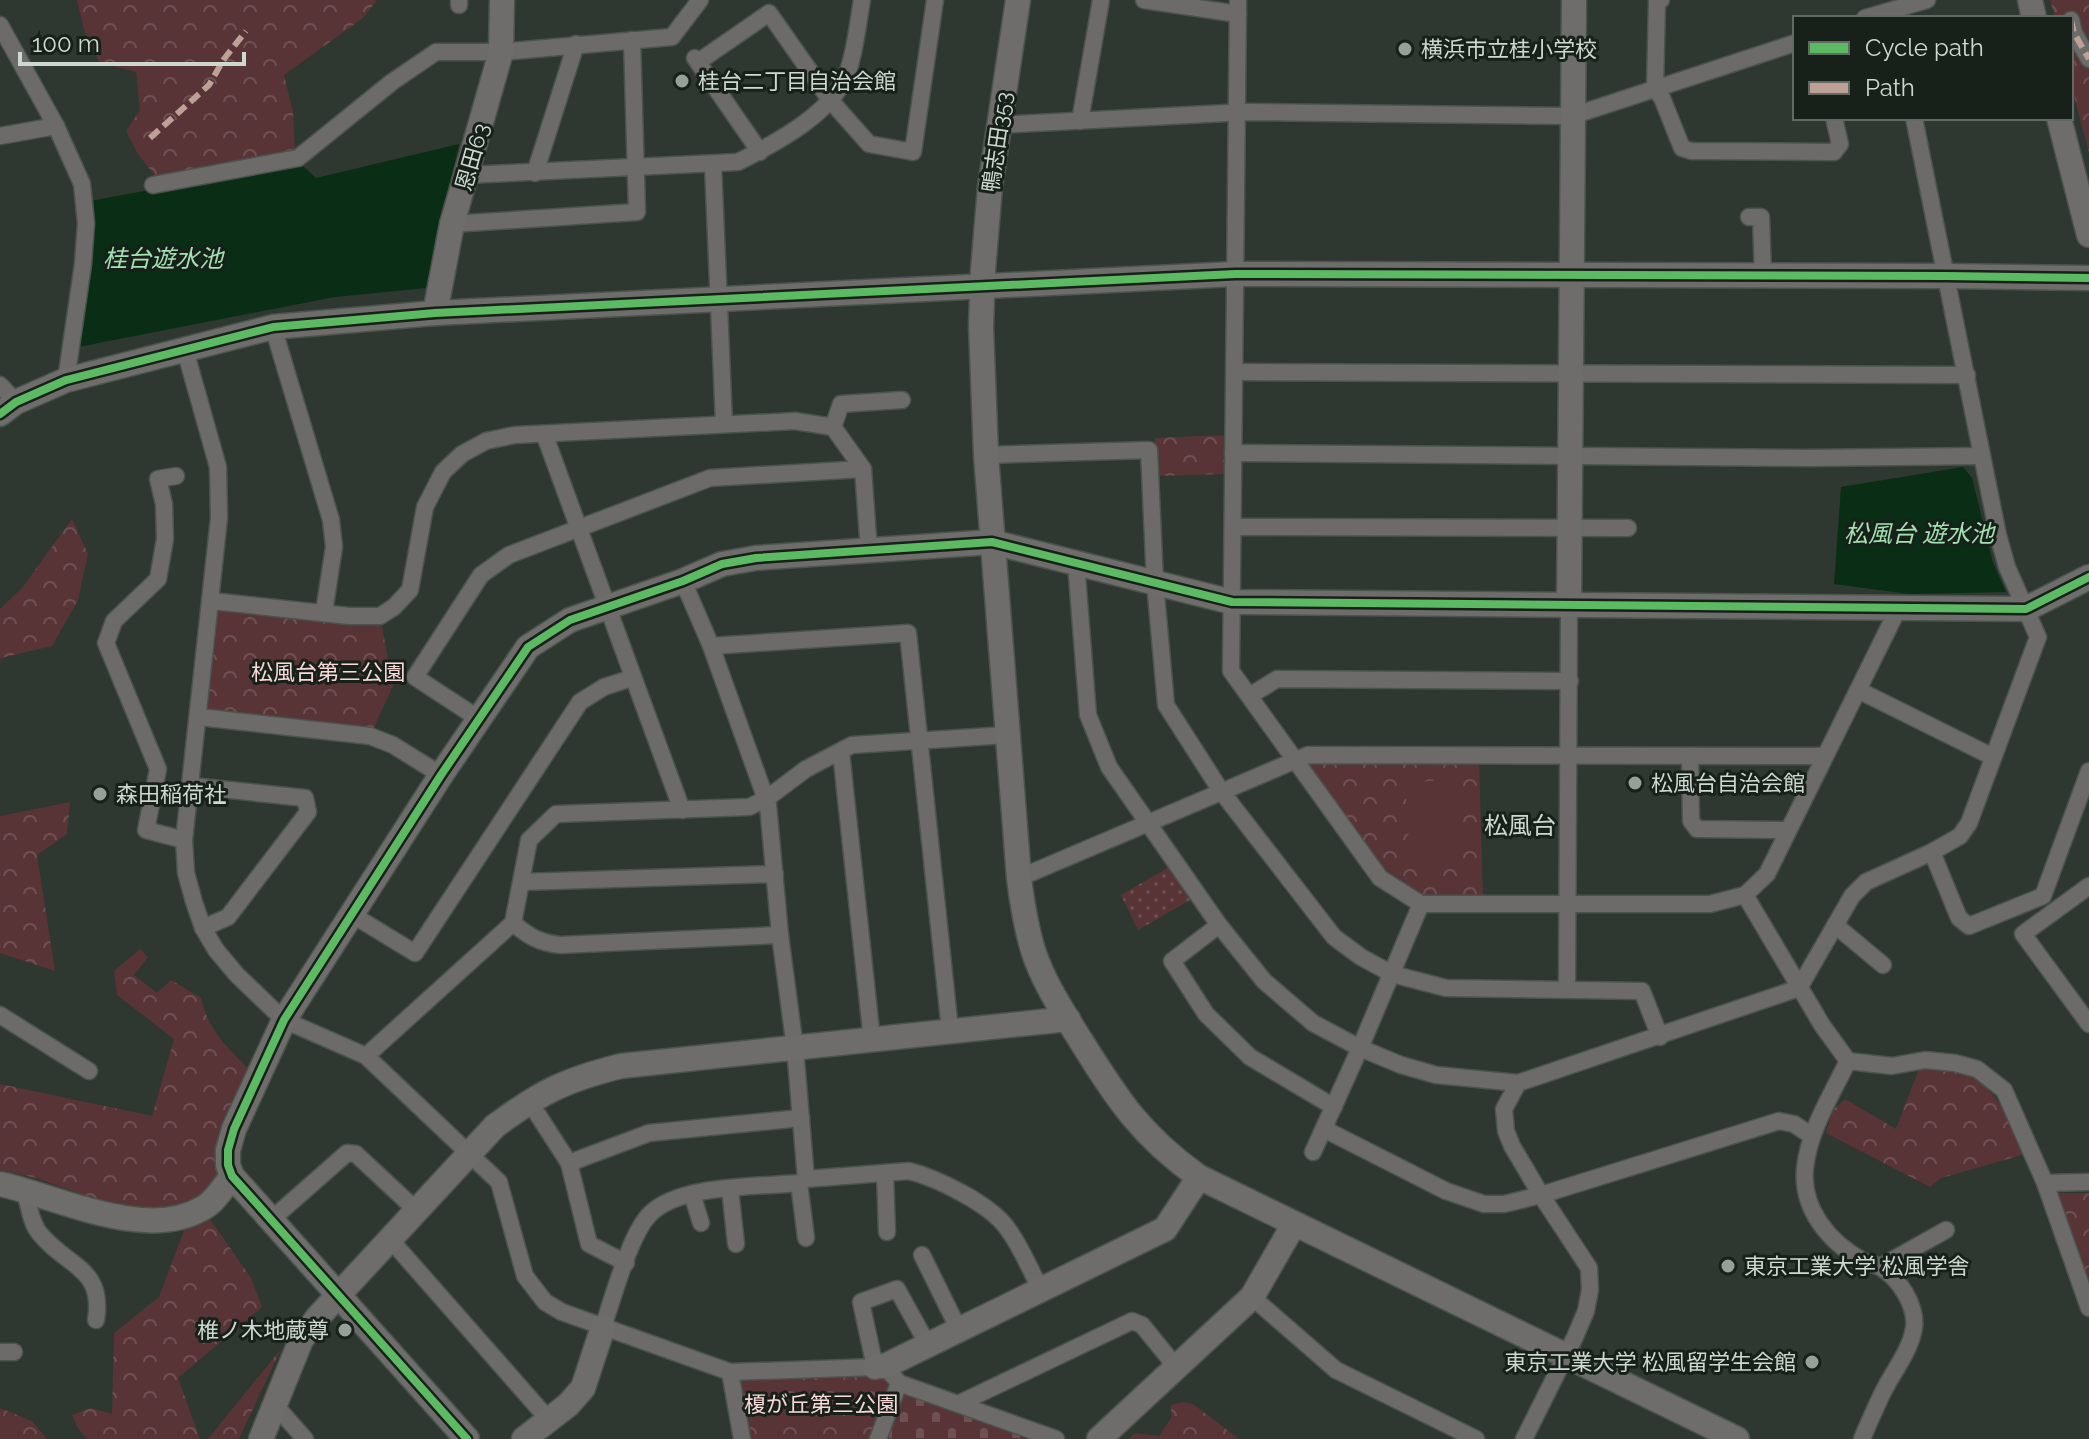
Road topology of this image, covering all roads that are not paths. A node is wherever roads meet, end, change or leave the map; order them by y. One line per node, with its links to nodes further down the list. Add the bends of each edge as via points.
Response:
1 (502, 0): 19 (street, 恩田63 / 恩田63)
2 (700, 0): 16 (street, via 676,37)
3 (862, 0): 22 (street, via 849,71)
4 (935, 0): 22 (street, via 913,152 869,144)
5 (1018, 0): 29 (street, 鴨志田353 / 鴨志田353)
6 (1101, 0): 28 (street)
7 (1144, 0): 11 (street)
8 (1574, 0): 24 (street)
9 (1661, 0): 21 (street)
10 (1927, 0): 12 (street)
11 (1238, 7): 23 (street)
12 (1891, 9): 13 (street)
13 (1871, 16)
14 (0, 25): 30 (street)
15 (2073, 28): 20 (street)
16 (632, 40): 17 (street); 34 (street)
17 (576, 44): 19 (street); 35 (street)
18 (1793, 44): 21 (street)
19 (501, 52): 36 (street, 恩田63 / 恩田63); 37 (street, via 436,52 298,158)
20 (2089, 59)
21 (1655, 89): 24 (street); 25 (street, via 1682,148 1691,151 1834,152 1840,144)
22 (830, 100): 32 (street); 32 (street, via 769,13 696,60)
23 (1237, 114): 24 (street); 28 (street); 41 (street)
24 (1572, 116): 43 (street)
25 (1834, 120)
26 (1914, 120): 42 (street)
27 (2060, 120): 40 (street)
28 (1080, 121): 29 (street)
29 (999, 125): 46 (street, 鴨志田353 / 鴨志田353)
30 (56, 126): 31 (street); 54 (street, via 82,184 86,223)
31 (0, 136)
32 (760, 152): 33 (street)
33 (713, 165): 34 (street); 47 (street)
34 (637, 168): 35 (street); 39 (street, via 637,212)
35 (535, 173): 36 (street)
36 (467, 175): 39 (street, 恩田63 / 恩田63)
37 (153, 185)
38 (1761, 217): 44 (street)
39 (452, 224): 48 (street, 恩田63 / 恩田63)
40 (2089, 235)
41 (1235, 274): 43 (street); 46 (street); 51 (street)
42 (1946, 276): 44 (street); 45 (street); 53 (street)
43 (1572, 277): 44 (street); 52 (street)
44 (1763, 277)
45 (2089, 278)
46 (982, 286): 47 (street); 61 (street, 鴨志田353)
47 (718, 299): 48 (street); 57 (street)
48 (435, 313): 49 (street)
49 (273, 327): 50 (street); 82 (street, via 331,520 334,547)
50 (185, 350): 54 (street); 76 (street, via 218,467)
51 (1236, 372): 52 (street); 60 (street)
52 (1571, 373): 53 (street); 62 (street)
53 (1967, 375): 63 (street)
54 (66, 380): 56 (street)
55 (902, 400): 58 (street, via 841,404)
56 (5, 401)
57 (724, 424): 58 (street, via 795,421); 59 (street)
58 (833, 427): 64 (street)
59 (545, 436): 67 (street); 82 (street, via 486,441 443,472 425,507 410,590 394,607 380,616)
60 (1233, 453): 62 (street); 66 (street)
61 (986, 455): 70 (street, 鴨志田353); 74 (street, via 1149,450)
62 (1569, 456): 63 (street); 69 (street)
63 (1982, 456): 81 (street, via 2001,546)
64 (863, 469): 67 (street, via 710,478); 71 (street)
65 (176, 476): 106 (street, via 158,479 165,539 158,579 114,621 106,643 158,769 146,830)
66 (1234, 527): 69 (street); 77 (street)
67 (577, 528): 79 (street); 89 (street, via 509,555 481,575 415,677)
68 (1628, 528): 69 (street)
69 (1569, 529): 78 (street)
70 (992, 542): 71 (street); 72 (street); 90 (street, 鴨志田353)
71 (869, 551): 73 (street, via 756,558 722,564)
72 (1076, 563): 74 (street); 104 (street, via 1088,715 1109,767)
73 (683, 581): 79 (street); 83 (street)
74 (1155, 583): 77 (street); 101 (street, via 1166,705)
75 (2086, 584): 81 (street)
76 (212, 601): 82 (street); 88 (street)
77 (1232, 602): 78 (street); 87 (street, via 1231,671)
78 (1569, 606): 80 (street); 85 (street)
79 (608, 608): 84 (street); 89 (street, via 570,620 528,647)
80 (1898, 609): 81 (street); 86 (street)
81 (2026, 609): 96 (street, via 2038,637)
82 (324, 612)
83 (711, 646): 91 (street, via 908,633); 102 (street)
84 (632, 678): 103 (street); 115 (street, via 580,702 415,953)
85 (1570, 681): 87 (street, via 1277,679); 93 (street)
86 (1858, 690): 95 (street); 96 (street)
87 (1251, 695): 97 (street)
88 (199, 717): 99 (street, via 370,736); 100 (street)
89 (479, 719): 99 (street)
90 (1007, 735): 91 (street); 109 (street, 鴨志田353)
91 (920, 741): 92 (street, via 852,745); 129 (street)
92 (841, 752): 102 (street, via 806,769); 131 (street)
93 (1570, 756): 94 (street); 97 (street, via 1308,755); 114 (street)
94 (1690, 756): 95 (street); 105 (street, via 1691,821 1697,829)
95 (1825, 756): 105 (street)
96 (1993, 757): 107 (street, via 1969,823 1960,836)
97 (1296, 760): 101 (street); 113 (street, via 1380,878)
98 (2089, 771): 107 (street, via 2043,896 1969,926 1959,918)
99 (441, 775): 115 (street)
100 (192, 786): 106 (street); 119 (street, via 305,798 308,812 228,917)
101 (1221, 791): 104 (street); 122 (street, via 1334,937)
102 (766, 799): 103 (street, via 749,807); 108 (street)
103 (682, 810): 110 (street, via 556,814 529,840)
104 (1145, 822): 109 (street); 117 (street)
105 (1788, 830): 112 (street, via 1767,874)
106 (184, 840): 119 (street, via 186,873)
107 (1932, 852): 118 (street, via 1866,882)
108 (775, 874): 110 (street); 120 (street)
109 (1019, 878): 126 (street, 鴨志田353, via 1034,952)
110 (522, 882): 116 (street)
111 (2089, 886): 128 (street, via 2023,934)
112 (1745, 895): 114 (street, via 1710,904); 123 (street)
113 (1421, 904): 114 (street); 122 (street)
114 (1569, 904): 124 (street)
115 (351, 914): 127 (street)
116 (513, 923): 120 (street, via 544,944 560,945); 134 (street)
117 (1219, 925): 133 (street, via 1264,981 1313,1023); 139 (street, via 1172,961 1206,1014 1250,1057)
118 (1835, 925): 121 (street); 123 (street)
119 (203, 928): 127 (street, via 237,975)
120 (780, 935): 132 (street)
121 (1883, 965)
122 (1392, 974): 124 (street, via 1446,988); 133 (street)
123 (1799, 988): 130 (street); 135 (street)
124 (1567, 989): 130 (street, via 1642,991)
125 (0, 1015): 136 (street)
126 (1068, 1019): 129 (street); 148 (street, 鴨志田353, via 1124,1110)
127 (284, 1020): 134 (street); 147 (street, via 234,1129 228,1165)
128 (2089, 1024)
129 (950, 1030): 131 (street)
130 (1660, 1037): 137 (street)
131 (872, 1040): 132 (street)
132 (795, 1048): 138 (street, via 621,1066 560,1084); 140 (street)
133 (1360, 1048): 137 (street, via 1436,1075); 139 (street)
134 (366, 1056): 144 (street)
135 (1848, 1061): 142 (street); 151 (street, via 1892,1066 1925,1060 1977,1069 2004,1090)
136 (89, 1071)
137 (1518, 1083): 156 (street, via 1504,1109 1506,1131)
138 (529, 1101): 144 (street); 145 (street)
139 (1334, 1107): 141 (street)
140 (801, 1118): 145 (street, via 649,1133); 149 (street)
141 (1324, 1129): 143 (street); 156 (street, via 1446,1191 1484,1204)
142 (1812, 1136): 156 (street, via 1779,1121); 168 (street, via 1805,1169 1813,1215 1834,1242)
143 (1313, 1152)
144 (469, 1153): 157 (street); 174 (street, via 499,1182 532,1288 562,1312)
145 (569, 1163): 167 (street, via 589,1244)
146 (885, 1173): 149 (street); 162 (street); 169 (street, via 924,1175 987,1209 1007,1227)
147 (232, 1176): 154 (street, via 207,1207 178,1218 114,1216); 158 (street)
148 (1199, 1177): 160 (street, 鴨志田353); 169 (street, via 1165,1229)
149 (802, 1181): 153 (street); 164 (street)
150 (2089, 1182): 151 (street)
151 (2045, 1183): 172 (street)
152 (0, 1184): 154 (street)
153 (730, 1189): 155 (street); 165 (street)
154 (31, 1191): 173 (street, via 27,1200 40,1235 93,1281 98,1292)
155 (692, 1194): 159 (street); 167 (street, via 667,1201 649,1214)
156 (1541, 1195): 177 (street, via 1589,1268 1586,1311)
157 (416, 1210): 158 (street, via 356,1154 347,1153); 163 (street)
158 (272, 1219): 170 (street)
159 (701, 1223)
160 (1294, 1224): 171 (street); 177 (street, 鴨志田353)
161 (1946, 1230): 168 (street)
162 (887, 1232)
163 (389, 1238): 170 (street); 184 (street)
164 (806, 1238)
165 (736, 1244)
166 (922, 1255): 175 (street)
167 (626, 1263): 174 (street)
168 (1880, 1267): 196 (street, via 1908,1296 1914,1327)
169 (1041, 1290): 175 (street)
170 (339, 1295): 183 (street, via 301,1340); 187 (street)
171 (1252, 1297): 179 (street); 193 (street, via 1336,1370)
172 (2089, 1308)
173 (96, 1320)
174 (603, 1327): 180 (street); 184 (street, via 583,1388)
175 (959, 1330): 176 (street)
176 (928, 1345): 178 (street); 178 (street, via 897,1289 861,1302)
177 (1566, 1354): 194 (street); 195 (street, 鴨志田353)
178 (875, 1367): 180 (street); 181 (street, via 889,1371)
179 (1177, 1368): 182 (street, via 1142,1325 1132,1321); 192 (street)
180 (730, 1372): 189 (street)
181 (899, 1383): 182 (street); 190 (street)
182 (960, 1403): 191 (street)
183 (274, 1404): 185 (street); 186 (street)
184 (549, 1420): 188 (street)
185 (261, 1439)
186 (305, 1439)
187 (467, 1439)
188 (524, 1439)
189 (742, 1439)
190 (878, 1439)
191 (1056, 1439)
192 (1099, 1439)
193 (1476, 1439)
194 (1524, 1439)
195 (1737, 1439)
196 (1862, 1439)

